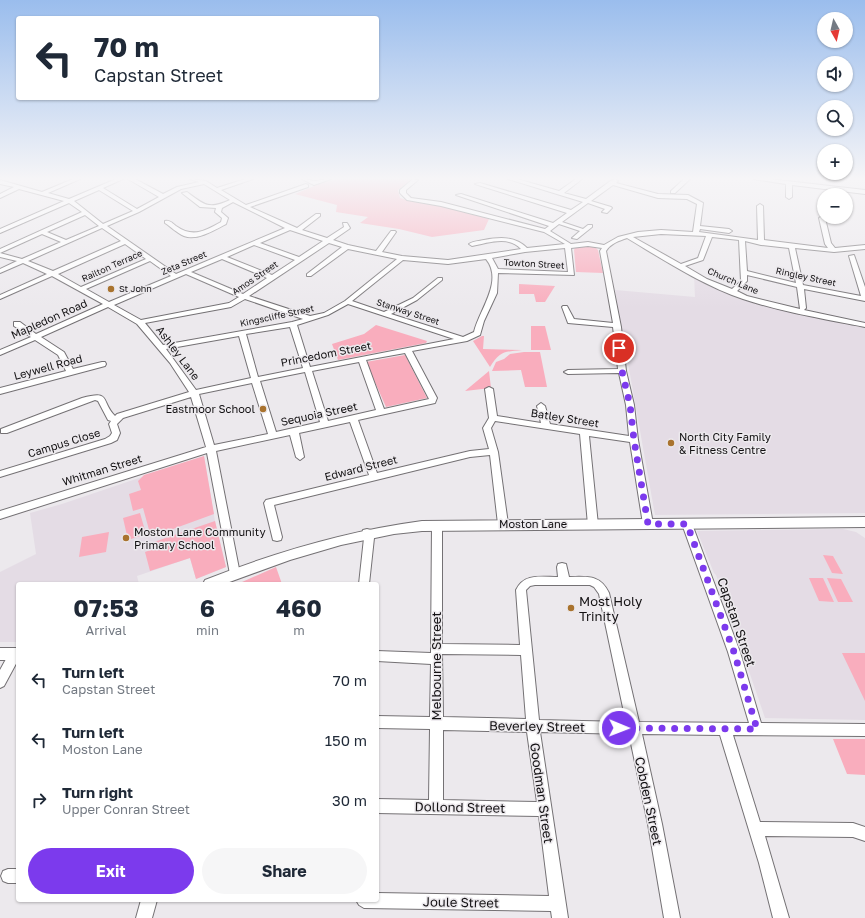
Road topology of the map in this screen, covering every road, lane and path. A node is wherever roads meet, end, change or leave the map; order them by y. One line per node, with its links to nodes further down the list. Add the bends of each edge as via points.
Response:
1 (21, 222): 20 (street)
2 (65, 222): 23 (street)
3 (97, 222): 15 (street)
4 (112, 222): 15 (street)
5 (224, 222): 27 (street)
6 (277, 222): 19 (street)
7 (309, 222): 21 (street)
8 (508, 222): 25 (street)
9 (551, 222): 12 (street)
10 (698, 222): 17 (street)
11 (760, 222): 38 (street)
12 (555, 223): 22 (street); 25 (street)
13 (345, 224): 34 (street, Amos Street, via 347,228)
14 (823, 224): 46 (street, via 828,244)
15 (102, 226): 35 (street); 36 (street)
16 (590, 226): 22 (street)
17 (697, 227): 26 (street); 28 (street)
18 (162, 228): 27 (street, via 169,224 183,234)
19 (290, 228): 21 (street); 37 (street, Zeta Street)
20 (0, 231)
21 (297, 231): 34 (street)
22 (584, 231): 31 (street)
23 (42, 232): 35 (street); 47 (street)
24 (393, 232): 48 (street)
25 (546, 232): 41 (street, via 566,242)
26 (729, 232)
27 (200, 234): 33 (street)
28 (696, 234): 29 (street, via 660,232); 30 (street)
29 (627, 236): 42 (street); 57 (street, Church Lane)
30 (709, 236): 32 (street); 57 (street, via 701,259)
31 (575, 238)
32 (742, 240): 38 (street); 61 (street)
33 (197, 241)
34 (328, 241): 40 (street); 55 (street, Amos Street)
35 (66, 242): 56 (street)
36 (125, 242): 54 (street); 62 (street)
37 (254, 243): 51 (street, Zeta Street); 55 (street)
38 (761, 243): 43 (street)
39 (472, 244): 45 (street, via 507,239 520,243)
40 (347, 247): 48 (street); 64 (street)
41 (569, 247): 42 (street, via 592,244); 45 (street); 59 (street, Towton Street, via 572,274)
42 (605, 247): 82 (street, via 603,251)
43 (792, 247): 46 (street); 67 (street)
44 (864, 248): 46 (street)
45 (525, 250): 52 (street)
46 (834, 250)
47 (0, 251)
48 (377, 254): 53 (street)
49 (0, 255): 56 (street, Ashley Lane)
50 (852, 256): 72 (street)
51 (223, 257): 60 (street, Zeta Street); 65 (street)
52 (488, 257): 53 (street, via 448,262); 59 (street)
53 (402, 258): 73 (street, Kingscliffe Street)
54 (150, 259): 63 (street); 68 (street, Railton Terrace)
55 (299, 259): 65 (street, Amos Street)
56 (23, 261): 58 (street); 62 (street, Ashley Lane)
57 (680, 266): 69 (street, Church Lane)
58 (0, 271)
59 (495, 271): 86 (street, via 494,293 477,333)
60 (186, 272): 63 (street, Zeta Street); 70 (street)
61 (744, 272): 67 (street, Ringley Street); 69 (street, via 744,281)
62 (53, 274): 68 (street, Ashley Lane); 71 (street)
63 (175, 276): 74 (street, Zeta Street)
64 (309, 276)
65 (271, 277): 70 (street, Amos Street)
66 (440, 279): 77 (street, via 415,299)
67 (800, 286): 72 (street, Ringley Street); 76 (street)
68 (81, 289): 74 (street, Ashley Lane)
69 (732, 292): 83 (street, Church Lane, via 762,303)
70 (243, 296): 78 (street); 79 (street, Amos Street, via 231,305)
71 (0, 297)
72 (865, 298)
73 (347, 302): 77 (street, Stanway Street); 78 (street, Kingscliffe Street)
74 (107, 305): 79 (street, Ashley Lane); 85 (street, Mapledon Road)
75 (565, 307): 82 (street, via 571,321)
76 (802, 308)
77 (385, 314): 86 (street, Stanway Street)
78 (311, 319): 81 (street, Kingscliffe Street)
79 (140, 322): 87 (street, Ashley Lane)
80 (17, 324): 85 (street)
81 (293, 324): 84 (street, Kingscliffe Street); 92 (street)
82 (616, 325): 93 (street)
83 (865, 325)
84 (242, 333): 87 (street, Kingscliffe Street); 96 (street)
85 (35, 336): 89 (street, Mapledon Road); 94 (street, via 61,354)
86 (464, 339): 88 (street, Princedom Street)
87 (162, 347): 99 (street, Ashley Lane)
88 (407, 349): 90 (street, Princedom Street); 101 (street, Sequoia Street, via 432,401)
89 (0, 354)
90 (361, 358): 92 (street, Princedom Street); 101 (street)
91 (102, 364): 94 (street, Leywell Road)
92 (308, 369): 96 (street, Princedom Street); 105 (street)
93 (622, 371): 95 (street); 111 (street, via 630,405)
94 (70, 372): 98 (street, Leywell Road)
95 (568, 372)
96 (255, 379): 99 (street, Princedom Street); 110 (street)
97 (489, 389): 103 (street)
98 (0, 391)
99 (194, 393): 104 (street, via 141,408); 112 (street, Ashley Lane)
100 (541, 406): 106 (street)
101 (381, 412): 102 (street, Sequoia Street)
102 (353, 418): 105 (street, Sequoia Street); 116 (street)
103 (493, 418): 106 (street, Batley Street); 113 (street, via 487,428)
104 (116, 419): 107 (street, Campus Close, via 111,418 101,399 96,398); 115 (street, Campus Close, via 113,424 116,433 114,438 108,441)
105 (325, 424): 108 (street, Sequoia Street)
106 (546, 426): 109 (street, Batley Street)
107 (4, 431)
108 (294, 431): 110 (street, Sequoia Street); 114 (street)
109 (584, 433): 111 (street, Batley Street); 123 (street)
110 (273, 436): 112 (street, Sequoia Street)
111 (634, 440): 120 (street)
112 (211, 449): 117 (street, Whitman Street); 127 (street, Ashley Lane)
113 (494, 452): 116 (street, Edward Street, via 470,454); 119 (street)
114 (300, 457)
115 (0, 474)
116 (374, 477): 125 (street, Edward Street, via 269,503)
117 (0, 515)
118 (865, 522): 121 (street, Moston Lane)
119 (503, 524): 122 (street, Moston Lane); 123 (street, Moston Lane)
120 (648, 524): 121 (street, Moston Lane); 123 (street, Moston Lane)
121 (687, 524): 144 (street, Capstan Street, via 734,652)
122 (437, 525): 124 (street, Moston Lane); 135 (street, Melbourne Street)
123 (593, 525)
124 (367, 533): 127 (street, Moston Lane, via 320,545); 130 (street, via 369,538)
125 (277, 537)
126 (562, 567): 128 (street)
127 (230, 579): 129 (street, Moston Lane)
128 (564, 581): 131 (street, Cobden Street, via 528,582 523,585); 142 (street, Cobden Street, via 595,582 602,588)
129 (218, 582)
130 (364, 582)
131 (522, 595): 132 (street, Goodman Street)
132 (526, 650): 135 (street); 141 (street, Goodman Street)
133 (0, 654): 134 (street)
134 (16, 654)
135 (437, 654): 137 (street); 140 (street, Melbourne Street)
136 (16, 656): 138 (street)
137 (379, 656)
138 (0, 682)
139 (379, 722): 140 (street, Beverley Street)
140 (436, 724): 141 (street, Beverley Street); 147 (street, Melbourne Street)
141 (533, 726): 142 (street, Beverley Street); 148 (street, Goodman Street)
142 (633, 728): 143 (street, Beverley Street); 155 (street, Cobden Street, via 655,824)
143 (725, 729): 144 (street, Beverley Street); 149 (street)
144 (757, 729): 145 (street, Beverley Street)
145 (865, 730)
146 (379, 806): 147 (street, Dollond Street)
147 (436, 807): 148 (street, Dollond Street)
148 (544, 809): 153 (street, Goodman Street)
149 (755, 830): 150 (street, via 853,830); 156 (street)
150 (865, 834)
151 (379, 901): 153 (street, Joule Street)
152 (149, 902): 154 (street)
153 (559, 911)
154 (144, 918)
155 (672, 918)
156 (781, 918)

